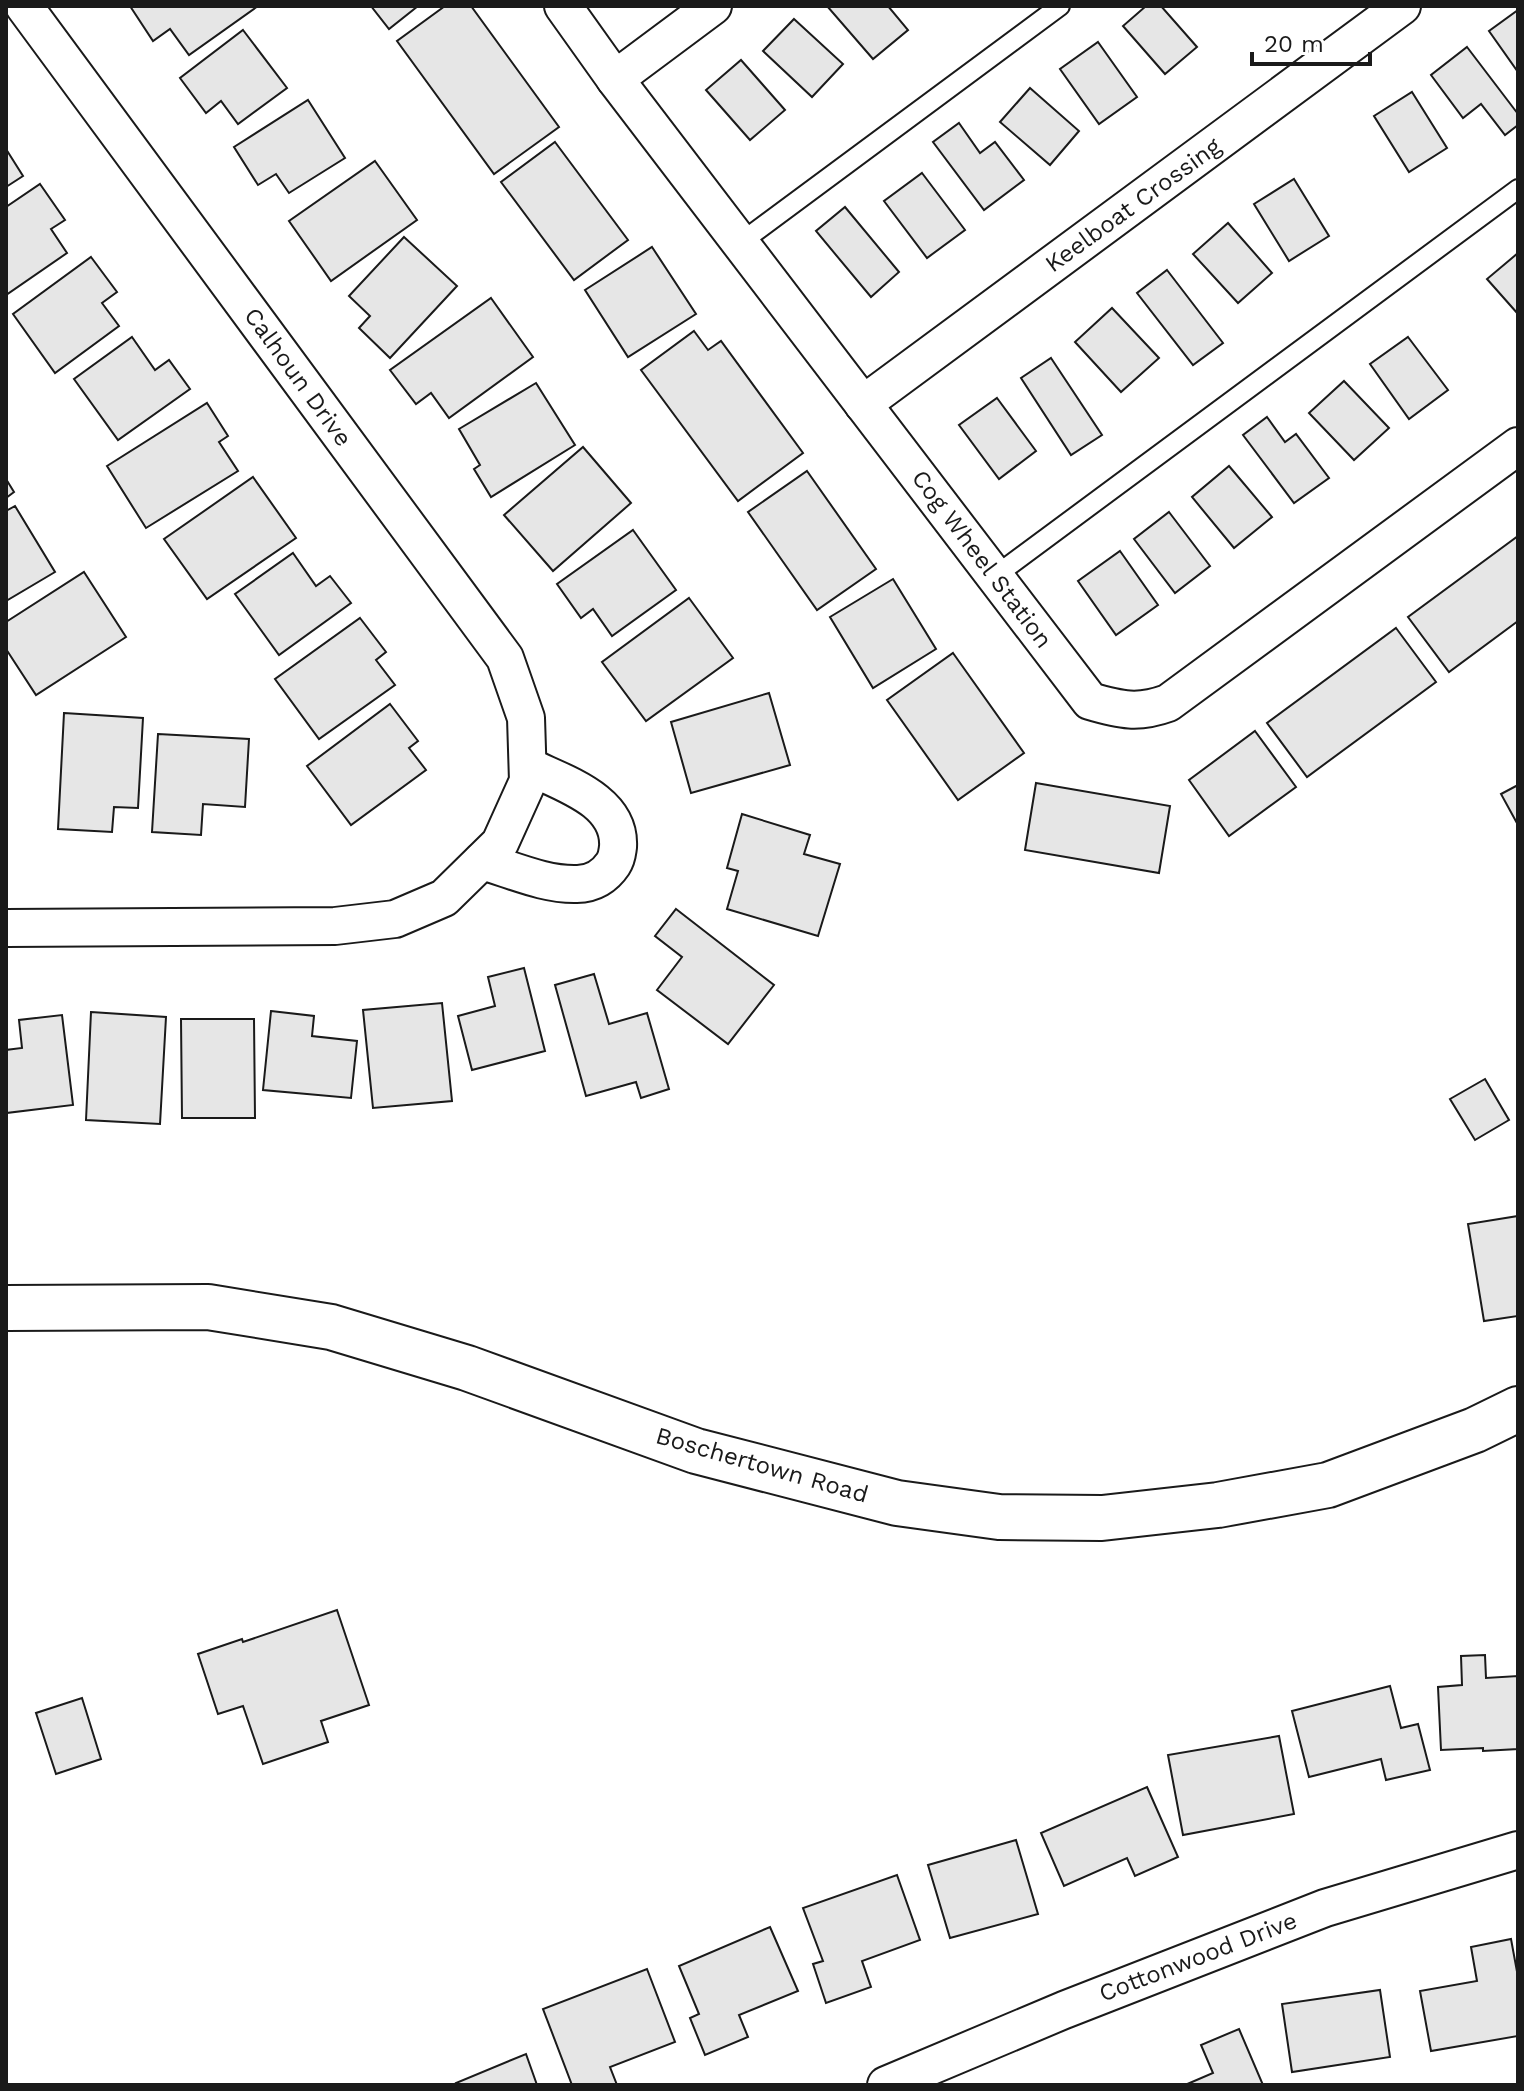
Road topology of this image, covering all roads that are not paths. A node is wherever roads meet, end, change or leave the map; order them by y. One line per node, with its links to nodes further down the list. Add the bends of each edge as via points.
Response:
1 (24, 6): 12 (street, Calhoun Drive, via 505,658 526,718)
2 (563, 6): 6 (street, Cog Wheel Station)
3 (713, 6): 6 (street)
4 (1060, 6): 8 (lane)
5 (1402, 6): 9 (street, Keelboat Crossing)
6 (615, 79): 8 (street, Cog Wheel Station)
7 (1518, 189): 11 (lane)
8 (740, 243): 9 (street, Cog Wheel Station)
9 (863, 404): 11 (street, Cog Wheel Station)
10 (1518, 446): 11 (street, Cog Wheel Station, via 1168,703 1146,711 1090,701)
11 (995, 576)
12 (528, 766): 13 (street, Calhoun Drive, via 528,781 500,843); 13 (street, via 572,787 610,816 619,834 617,858 605,876 581,884 550,882)
13 (482, 861): 14 (street, Calhoun Drive, via 444,898 395,919 335,926)
14 (7, 925)
15 (6, 1308): 16 (street, Boschertown Road, via 208,1307 331,1327 467,1368 696,1451 897,1503 999,1517 1102,1518 1328,1485)
16 (1518, 1409)
17 (1518, 1850): 18 (street, Cottonwood Drive, via 1325,1908)
18 (886, 2085)

